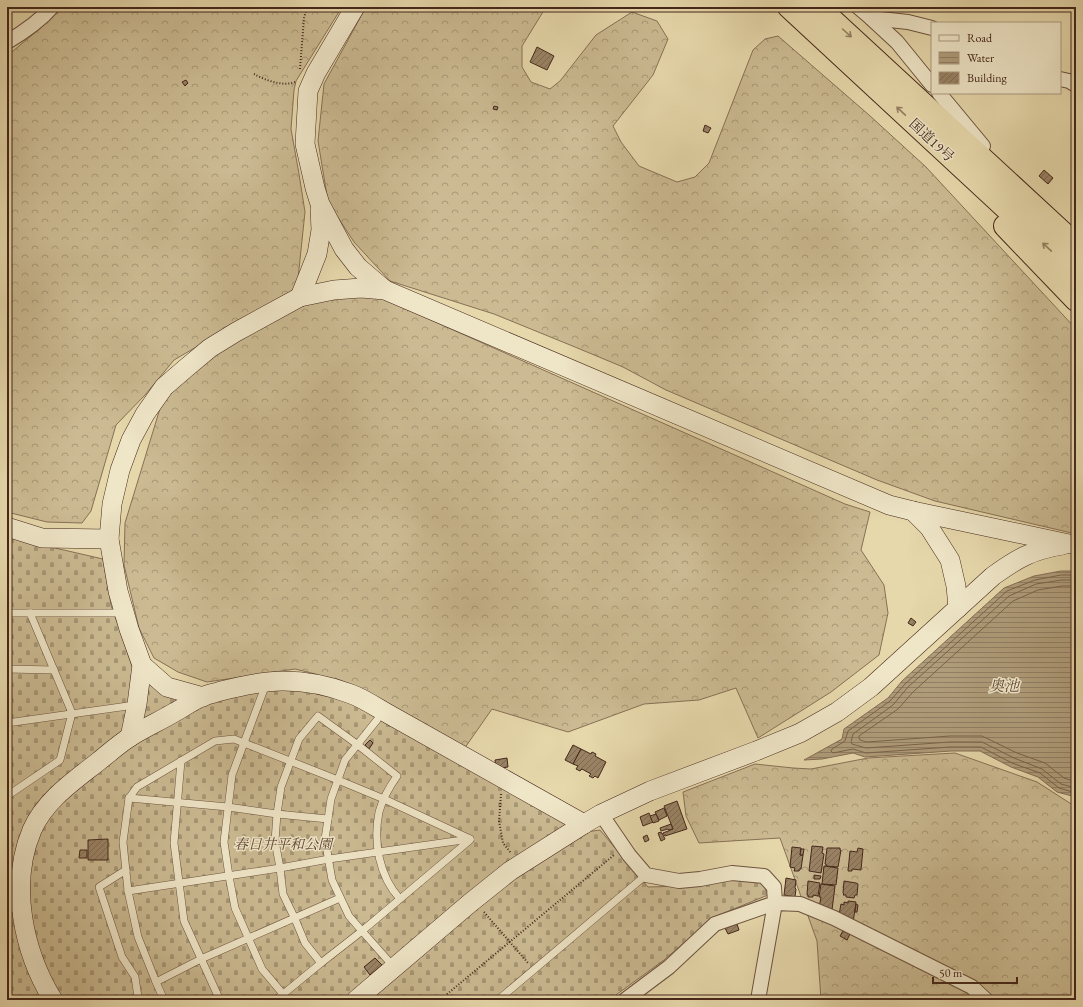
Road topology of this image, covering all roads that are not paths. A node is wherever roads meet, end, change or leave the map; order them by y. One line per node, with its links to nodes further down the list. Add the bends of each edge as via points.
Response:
1 (52, 7): 8 (street, via 42,18)
2 (355, 7): 15 (street, via 308,90 305,144)
3 (789, 7): 13 (highway, 国道19号, one-way to 3)
4 (818, 7): 13 (highway, 国道19号, one-way to 13)
5 (858, 7): 6 (street)
6 (871, 18): 7 (street); 10 (street, via 897,42)
7 (931, 28)
8 (7, 42)
9 (1061, 79): 11 (street)
10 (931, 83)
11 (1076, 85)
12 (940, 94): 14 (street)
13 (953, 145): 14 (highway); 17 (highway, 国道19号); 18 (highway, 国道19号, one-way to 13); 21 (highway, via 953,170)
14 (983, 146): 16 (highway)
15 (320, 204): 19 (street, via 344,249 358,268); 20 (street, via 321,230 317,254)
16 (1076, 224)
17 (1076, 245)
18 (1076, 273)
19 (386, 290): 20 (street, via 334,290); 22 (street, via 889,505)
20 (300, 297): 24 (street, via 210,348 164,387 131,440 120,470 112,504)
21 (1076, 300)
22 (913, 511): 25 (street); 26 (street, via 929,527 950,560)
23 (7, 527): 24 (street, via 42,538)
24 (109, 539): 29 (street)
25 (1073, 544): 26 (street, via 1046,548 1014,561 993,576)
26 (958, 608): 51 (street, via 871,687 837,712 800,733 650,791)
27 (7, 613): 28 (lane)
28 (30, 613): 29 (lane); 32 (lane)
29 (124, 613): 30 (street)
30 (142, 665): 34 (street, via 167,687); 35 (street)
31 (7, 669): 32 (lane)
32 (54, 670): 36 (lane)
33 (267, 682): 34 (street); 40 (lane); 53 (street, via 302,682 352,695)
34 (203, 697): 39 (street)
35 (137, 704): 36 (lane); 39 (street)
36 (72, 713): 38 (lane); 45 (lane, via 60,760)
37 (378, 720): 41 (lane)
38 (7, 723)
39 (130, 737): 66 (street, via 59,793 37,821 25,848)
40 (244, 744): 42 (lane, via 234,739 215,741); 43 (lane); 49 (lane, via 232,775)
41 (358, 745): 43 (lane, via 318,716 300,739); 44 (lane, via 345,760); 47 (lane, via 397,776)
42 (181, 761): 46 (lane, via 137,787); 48 (lane)
43 (291, 762): 44 (lane); 50 (lane, via 281,787)
44 (338, 780): 47 (lane); 52 (lane, via 331,799)
45 (7, 796)
46 (129, 798): 48 (lane); 58 (lane, via 123,842)
47 (384, 799): 54 (lane); 55 (lane, via 379,811 376,836)
48 (178, 802): 49 (lane); 61 (lane, via 174,842)
49 (228, 807): 50 (lane); 60 (lane, via 224,842)
50 (277, 814): 52 (lane); 57 (lane, via 275,841)
51 (601, 814): 53 (street); 59 (street)
52 (328, 819): 56 (lane, via 325,839)
53 (584, 824): 72 (street, via 510,871)
54 (470, 839): 55 (lane); 64 (lane)
55 (378, 852): 56 (lane); 64 (lane, via 392,891)
56 (329, 859): 57 (lane); 63 (lane, via 332,880)
57 (280, 868): 60 (lane); 67 (lane, via 283,894)
58 (126, 870): 62 (lane); 76 (lane, via 99,887 122,957 135,977)
59 (646, 875): 65 (street, via 679,881 732,873 764,876 774,887); 82 (lane)
60 (229, 876): 61 (lane); 69 (lane, via 235,908)
61 (179, 883): 62 (lane); 70 (lane, via 184,921)
62 (128, 891): 73 (lane, via 138,937)
63 (340, 898): 67 (lane); 68 (lane, via 349,916)
64 (400, 899): 68 (lane)
65 (775, 903): 83 (street, via 715,924 669,967); 84 (street); 85 (street, via 800,904 834,918 972,987)
66 (14, 908): 75 (street, via 25,930 38,972)
67 (295, 919): 69 (lane); 71 (lane, via 305,943)
68 (362, 931): 71 (lane); 72 (lane)
69 (248, 938): 70 (lane); 74 (lane, via 262,969)
70 (201, 959): 73 (lane); 78 (lane)
71 (321, 963): 74 (lane)
72 (394, 967): 81 (street)
73 (156, 982): 77 (lane)
74 (283, 994): 79 (lane); 80 (lane)
75 (53, 1000)
76 (140, 1000)
77 (164, 1000)
78 (222, 1000)
79 (276, 1000)
80 (288, 1000)
81 (356, 1000)
82 (498, 1000)
83 (625, 1000)
84 (758, 1000)
85 (986, 1000)

